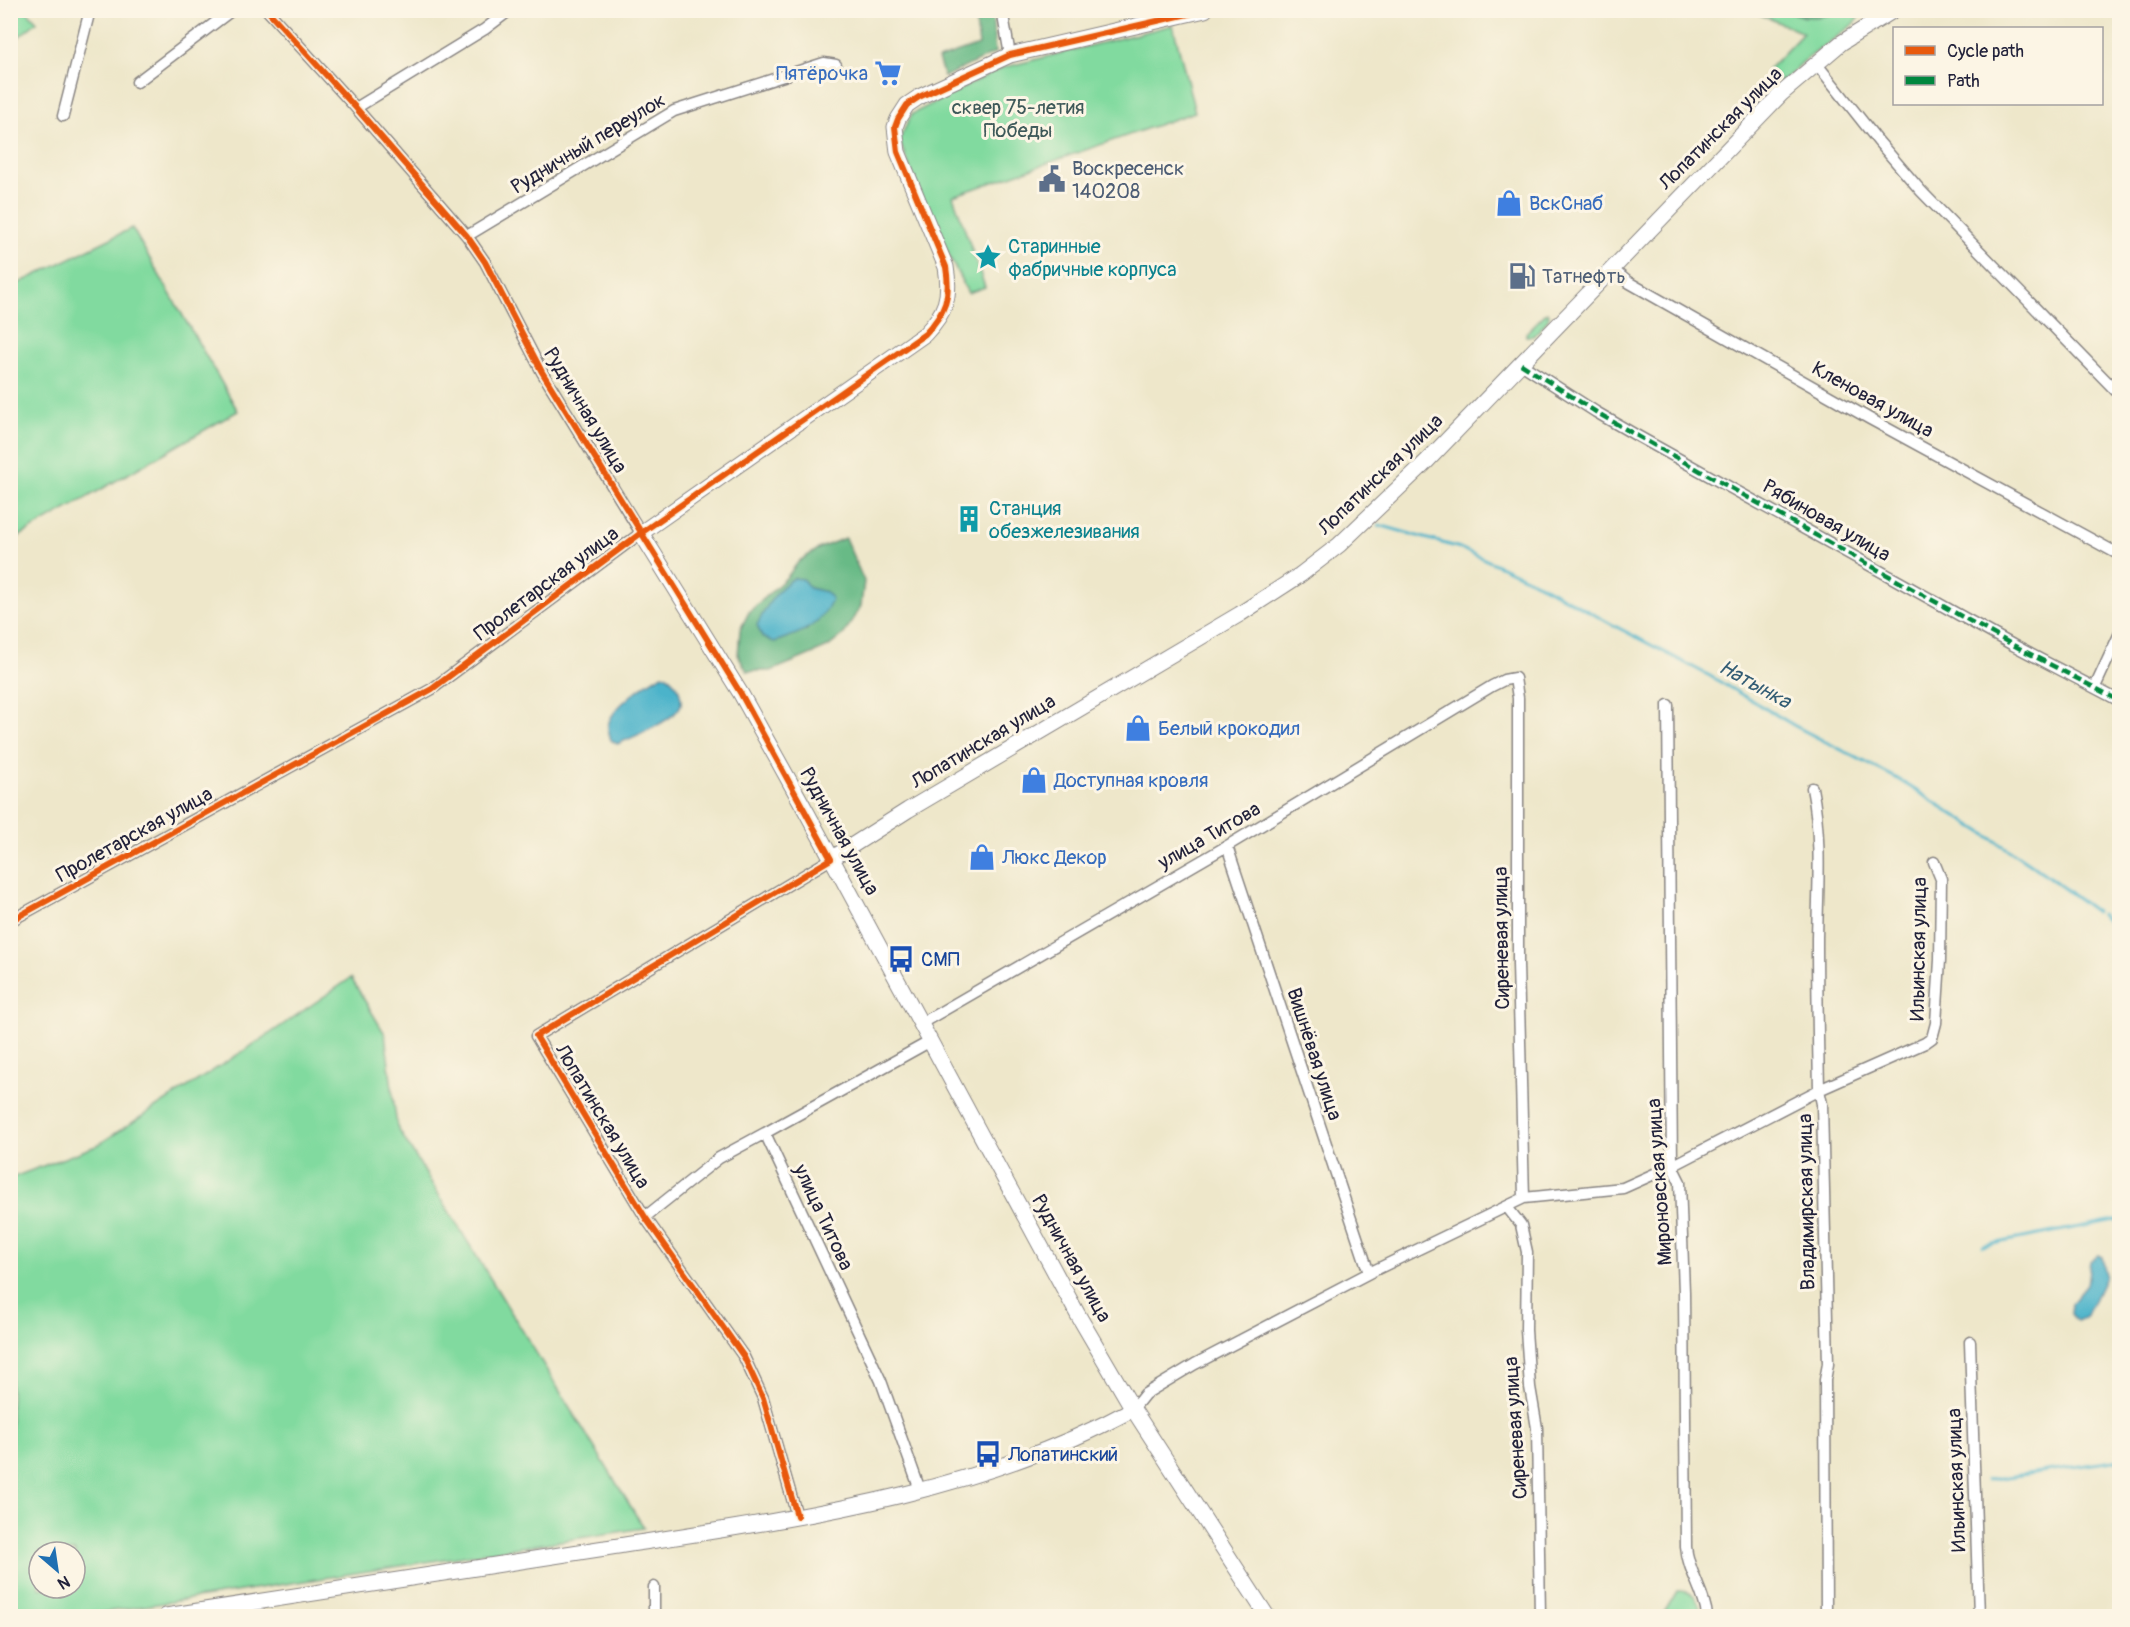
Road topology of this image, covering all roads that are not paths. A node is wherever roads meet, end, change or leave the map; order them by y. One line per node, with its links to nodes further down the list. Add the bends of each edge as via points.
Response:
1 (90, 10): 13 (street)
2 (232, 10): 11 (street)
3 (267, 10): 12 (street, Рудничная улица)
4 (510, 10): 12 (street)
5 (1002, 10): 8 (street)
6 (1204, 10): 8 (main road, Пролетарская улица)
7 (1894, 10): 9 (main road, Лопатинская улица, via 1840,43)
8 (1010, 56): 18 (main road, Пролетарская улица, via 919,97 907,105 895,127 898,152 946,267 949,286 939,319 925,334)
9 (1816, 63): 15 (main road, Лопатинская улица, via 1738,137); 17 (street, via 1921,191)
10 (836, 65): 14 (street, Рудничный переулок, via 824,63 674,111)
11 (138, 82)
12 (356, 108): 14 (street, Рудничная улица)
13 (63, 116)
14 (467, 236): 18 (street, Рудничная улица, via 485,262 542,372)
15 (1612, 269): 16 (main road, Лопатинская улица); 19 (street, Кленовая улица, via 1628,282 1860,414)
16 (1521, 364): 22 (street, Рябиновая улица, via 1634,434); 27 (main road, Лопатинская улица, via 1372,516 1300,575)
17 (2120, 396)
18 (641, 532): 27 (main road, Рудничная улица, via 741,694); 29 (street, Пролетарская улица, via 432,689)
19 (2120, 555)
20 (2120, 633): 22 (street)
21 (1515, 678): 26 (street, улица Титова, via 1492,686); 35 (street, Сиреневая улица)
22 (2095, 687): 23 (street, Рябиновая улица)
23 (2120, 701)
24 (1668, 705): 34 (street, Мироновская улица)
25 (1812, 788): 32 (street, Владимирская улица, via 1819,846)
26 (1227, 846): 30 (street, улица Титова); 38 (street, Вишнёвая улица)
27 (831, 858): 30 (main road, Рудничная улица); 37 (street, Лопатинская улица, via 536,1036)
28 (1934, 862): 32 (street, Ильинская улица, via 1941,879 1936,1023 1932,1038)
29 (10, 921)
30 (920, 1024): 31 (main road, Рудничная улица)
31 (929, 1042): 33 (street); 40 (main road, Рудничная улица)
32 (1818, 1090): 34 (street); 49 (street, Владимирская улица, via 1822,1104 1828,1364)
33 (765, 1133): 37 (street, via 719,1158); 41 (street, улица Титова, via 881,1381)
34 (1672, 1166): 35 (street, via 1623,1188); 48 (street, Мироновская улица, via 1681,1193 1687,1559 1706,1604)
35 (1524, 1198): 36 (street)
36 (1508, 1207): 38 (street); 47 (street, Сиреневая улица, via 1521,1226 1527,1252 1526,1330 1537,1428)
37 (645, 1216): 42 (street, Лопатинская улица, via 744,1357 763,1398)
38 (1369, 1273): 40 (street, via 1195,1364 1145,1394)
39 (1970, 1342): 50 (street, Ильинская улица)
40 (1133, 1409): 41 (main road, via 1025,1457); 46 (main road, Рудничная улица)
41 (920, 1490): 42 (main road)
42 (797, 1516): 44 (main road)
43 (654, 1587): 45 (street)
44 (166, 1617)
45 (654, 1617)
46 (1267, 1617)
47 (1540, 1617)
48 (1707, 1617)
49 (1826, 1617)
50 (1978, 1617)

